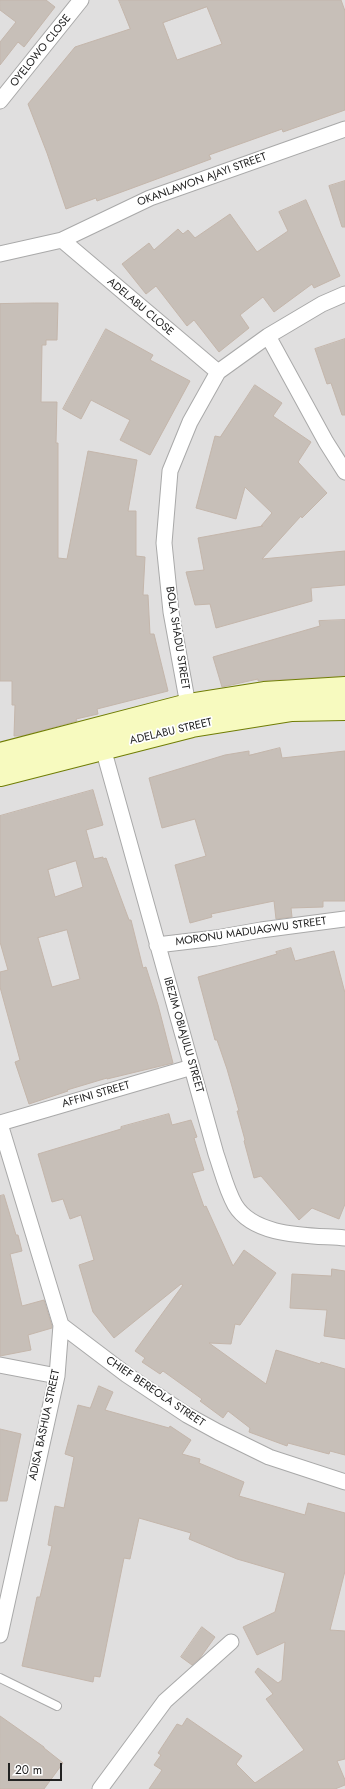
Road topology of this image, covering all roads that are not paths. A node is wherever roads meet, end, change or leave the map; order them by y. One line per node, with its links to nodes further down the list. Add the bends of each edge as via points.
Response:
1 (81, 0): 2 (street, OYELOWO CLOSE)
2 (0, 102)
3 (345, 129): 4 (street, OKANLAWON AJAYI STREET, via 150,198)
4 (62, 240): 5 (street, OKANLAWON AJAYI STREET); 8 (street, ADELABU CLOSE)
5 (0, 254)
6 (345, 294): 7 (street, BOLA SHADU STREET, via 322,304)
7 (268, 336): 8 (street, BOLA SHADU STREET); 9 (street)
8 (218, 372): 11 (street, BOLA SHADU STREET, via 190,422 170,471 164,543 171,612)
9 (345, 472)
10 (345, 688): 11 (main road, ADELABU STREET, via 264,693)
11 (188, 705): 13 (main road, ADELABU STREET)
12 (345, 709): 14 (main road, ADELABU STREET, via 292,710 246,716 192,726)
13 (97, 728): 14 (street, IBEZIM OBIAJULU STREET); 15 (main road, ADELABU STREET)
14 (103, 749): 16 (main road, ADELABU STREET); 18 (street, IBEZIM OBIAJULU STREET)
15 (0, 754)
16 (0, 775)
17 (345, 919): 18 (street, MORONU MADUAGWU STREET)
18 (157, 944): 19 (street, IBEZIM OBIAJULU STREET)
19 (192, 1067): 20 (street, AFFINI STREET); 21 (street, IBEZIM OBIAJULU STREET, via 225,1185 236,1206 250,1221 277,1232)
20 (0, 1123): 22 (street, ADISA BASHUA STREET)
21 (345, 1238)
22 (61, 1325): 24 (street, ADISA BASHUA STREET); 25 (street, CHIEF BEREOLA STREET, via 127,1375 187,1415 268,1457)
23 (0, 1364): 24 (street)
24 (56, 1376): 26 (street, ADISA BASHUA STREET)
25 (345, 1482)
26 (0, 1635)
27 (231, 1642): 30 (street, via 165,1702)
28 (0, 1678): 29 (lane)
29 (57, 1706)
30 (100, 1789)

